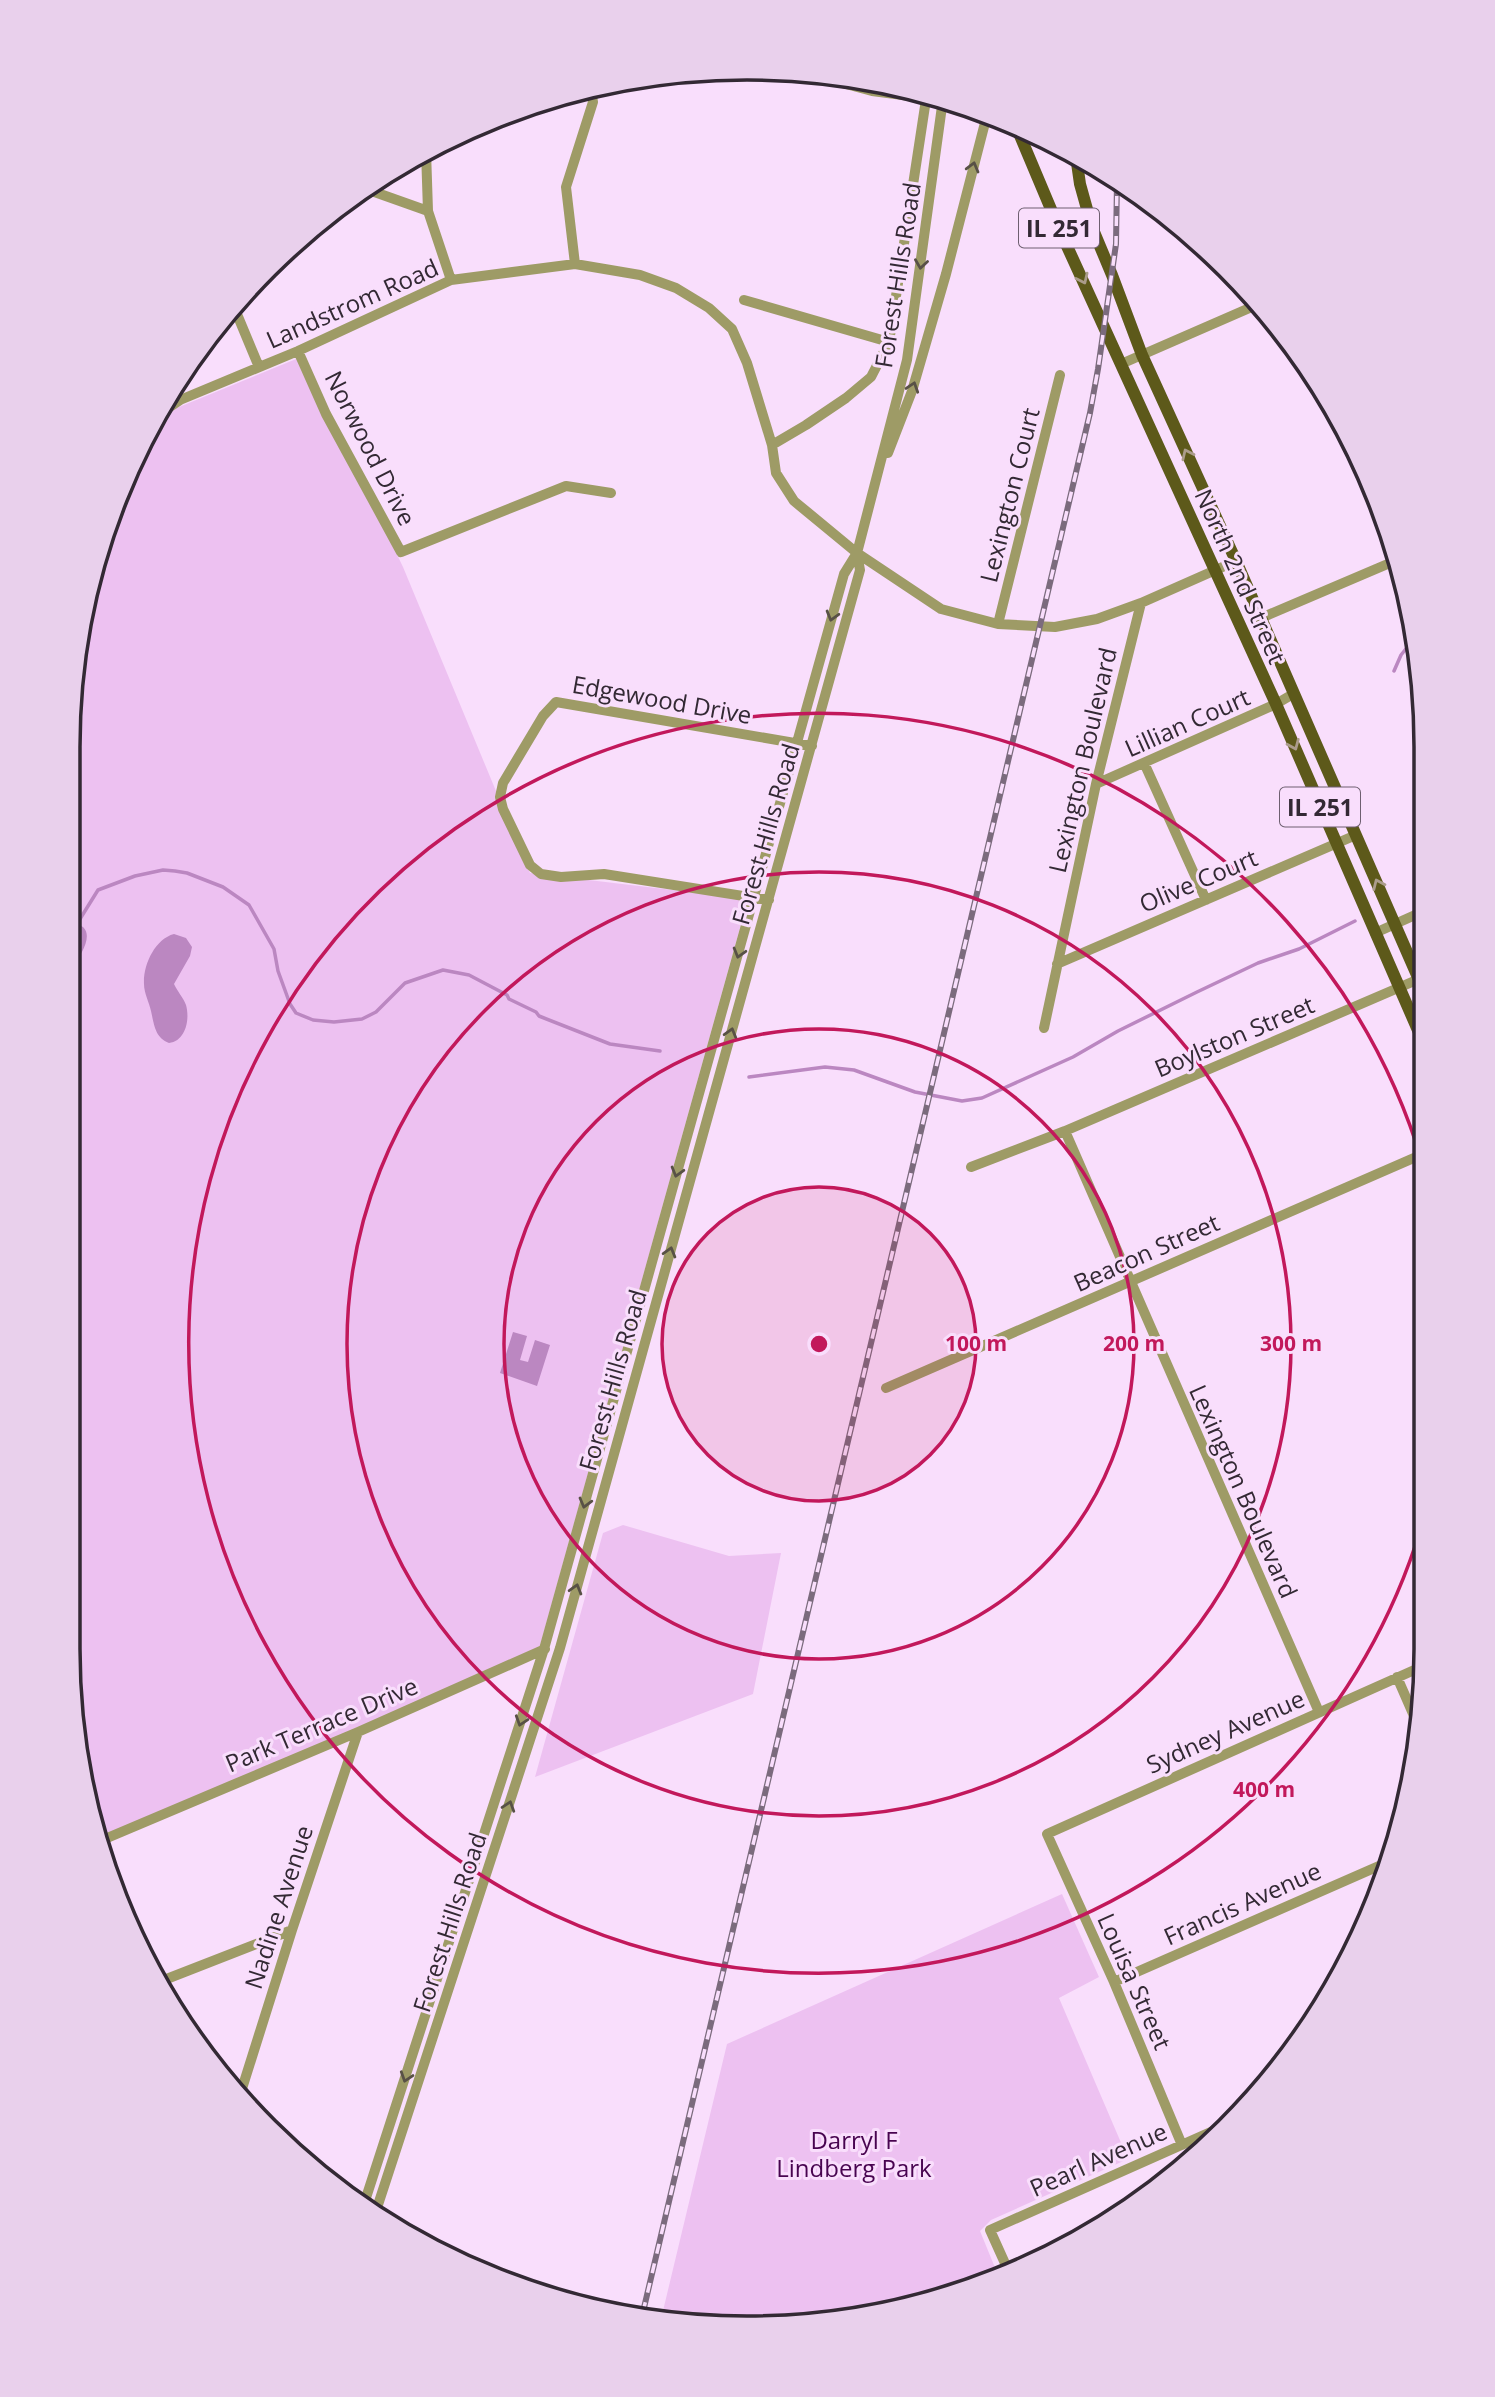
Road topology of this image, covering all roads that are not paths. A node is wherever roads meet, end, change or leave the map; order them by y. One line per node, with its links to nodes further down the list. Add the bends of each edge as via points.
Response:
1 (592, 99): 10 (street, via 566,187)
2 (926, 105): 15 (street)
3 (942, 110): 24 (street, Forest Hills Road, one-way to 24, via 907,360)
4 (985, 124): 24 (street, Forest Hills Road, one-way to 4, via 912,391)
5 (1022, 139): 18 (main road, North 2nd Street / IL 251, one-way to 18)
6 (426, 163): 9 (street)
7 (1078, 168): 17 (main road, North 2nd Street / IL 251, via 1092,228)
8 (377, 193): 9 (street)
9 (428, 211): 11 (street)
10 (575, 264): 11 (street, Landstrom Road); 22 (street, Landstrom Road, via 640,275 676,288 732,329)
11 (451, 280): 16 (street, Landstrom Road)
12 (744, 300): 15 (street)
13 (1249, 308): 17 (street)
14 (238, 317): 19 (street)
15 (889, 342): 22 (street, via 871,377)
16 (298, 351): 19 (street, Landstrom Road); 23 (street, Norwood Drive, via 326,414 401,552 566,486)
17 (1142, 355): 18 (street); 26 (main road, North 2nd Street / IL 251, one-way to 17)
18 (1121, 364): 28 (main road, North 2nd Street / IL 251)
19 (259, 367): 21 (street, Landstrom Road)
20 (1060, 375): 31 (street, Lexington Court)
21 (178, 401)
22 (772, 445): 25 (street, Landstrom Road, via 776,473 794,501)
23 (611, 493)
24 (871, 496): 25 (street, Forest Hills Road)
25 (857, 553): 31 (street, Landstrom Road, via 941,608); 34 (street, Forest Hills Road, one-way to 34, via 844,574); 35 (street, Forest Hills Road, via 860,570)
26 (1236, 561): 28 (street); 30 (main road, North 2nd Street / IL 251)
27 (1388, 564): 30 (street)
28 (1217, 570): 29 (street); 33 (main road, North 2nd Street / IL 251)
29 (1141, 603): 31 (street, Landstrom Road, via 1097,619 1055,627); 37 (street, Lexington Boulevard)
30 (1261, 618): 32 (main road, North 2nd Street / IL 251)
31 (998, 624)
32 (1293, 694): 33 (street, Lillian Court); 38 (main road, North 2nd Street / IL 251)
33 (1276, 704): 36 (street, Lillian Court); 39 (main road, North 2nd Street / IL 251, one-way to 39)
34 (798, 743): 35 (street, Edgewood Drive); 40 (street, Forest Hills Road); 40 (street, Edgewood Drive, via 556,702 503,783 503,809 530,865 541,874 604,874)
35 (812, 746): 41 (street, Forest Hills Road)
36 (1144, 765): 37 (street, Lillian Court); 42 (street)
37 (1096, 784): 46 (street, Lexington Boulevard)
38 (1356, 835): 39 (street, Olive Court); 44 (main road, North 2nd Street / IL 251, one-way to 38)
39 (1336, 843): 42 (street, Olive Court); 45 (main road, North 2nd Street / IL 251)
40 (754, 899): 41 (street, Edgewood Drive); 56 (street, Forest Hills Road, one-way to 56)
41 (769, 900): 57 (street, Forest Hills Road, one-way to 41)
42 (1206, 900): 46 (street, Olive Court)
43 (1414, 915): 44 (street)
44 (1395, 924): 45 (street); 47 (main road, North 2nd Street / IL 251)
45 (1375, 933): 49 (main road, North 2nd Street / IL 251)
46 (1057, 964): 51 (street, Lexington Boulevard)
47 (1414, 969)
48 (1414, 986): 49 (street, Boylston Street)
49 (1399, 988): 50 (main road, North 2nd Street / IL 251); 52 (street, Boylston Street)
50 (1414, 1022)
51 (1044, 1028)
52 (1065, 1131): 54 (street, Boylston Street); 55 (street, Lexington Boulevard)
53 (1414, 1158): 55 (street, Beacon Street)
54 (971, 1167)
55 (1129, 1282): 58 (street, Beacon Street); 66 (street, Lexington Boulevard)
56 (624, 1362): 57 (street); 59 (street, Forest Hills Road)
57 (638, 1366): 60 (street, Forest Hills Road)
58 (886, 1388)
59 (603, 1437): 60 (street); 62 (street, Forest Hills Road, one-way to 62)
60 (617, 1439): 61 (street, Forest Hills Road, one-way to 60)
61 (560, 1648): 62 (street, Park Terrace Drive); 70 (street, Forest Hills Road, one-way to 61)
62 (544, 1649): 67 (street, Park Terrace Drive); 69 (street, Forest Hills Road, one-way to 69)
63 (1414, 1670): 64 (street, Sydney Avenue)
64 (1397, 1677): 65 (street); 66 (street, Sydney Avenue)
65 (1411, 1710)
66 (1319, 1712): 68 (street, Sydney Avenue)
67 (358, 1732): 71 (street, Park Terrace Drive); 73 (street, Nadine Avenue)
68 (1046, 1834): 75 (street, Louisa Street)
69 (484, 1835): 70 (street); 76 (street, Forest Hills Road)
70 (498, 1837): 77 (street, Forest Hills Road)
71 (108, 1838)
72 (1378, 1866): 75 (street, Francis Avenue)
73 (292, 1930): 74 (street); 78 (street, Nadine Avenue)
74 (168, 1979)
75 (1114, 1982): 80 (street, Louisa Street)
76 (413, 2055): 77 (street); 81 (street, Forest Hills Road, one-way to 81)
77 (427, 2057): 82 (street, Forest Hills Road)
78 (243, 2085)
79 (1204, 2135): 80 (street, Pearl Avenue)
80 (1182, 2145): 83 (street, Pearl Avenue, via 990,2230)
81 (366, 2197)
82 (378, 2205)
83 (1006, 2265)

